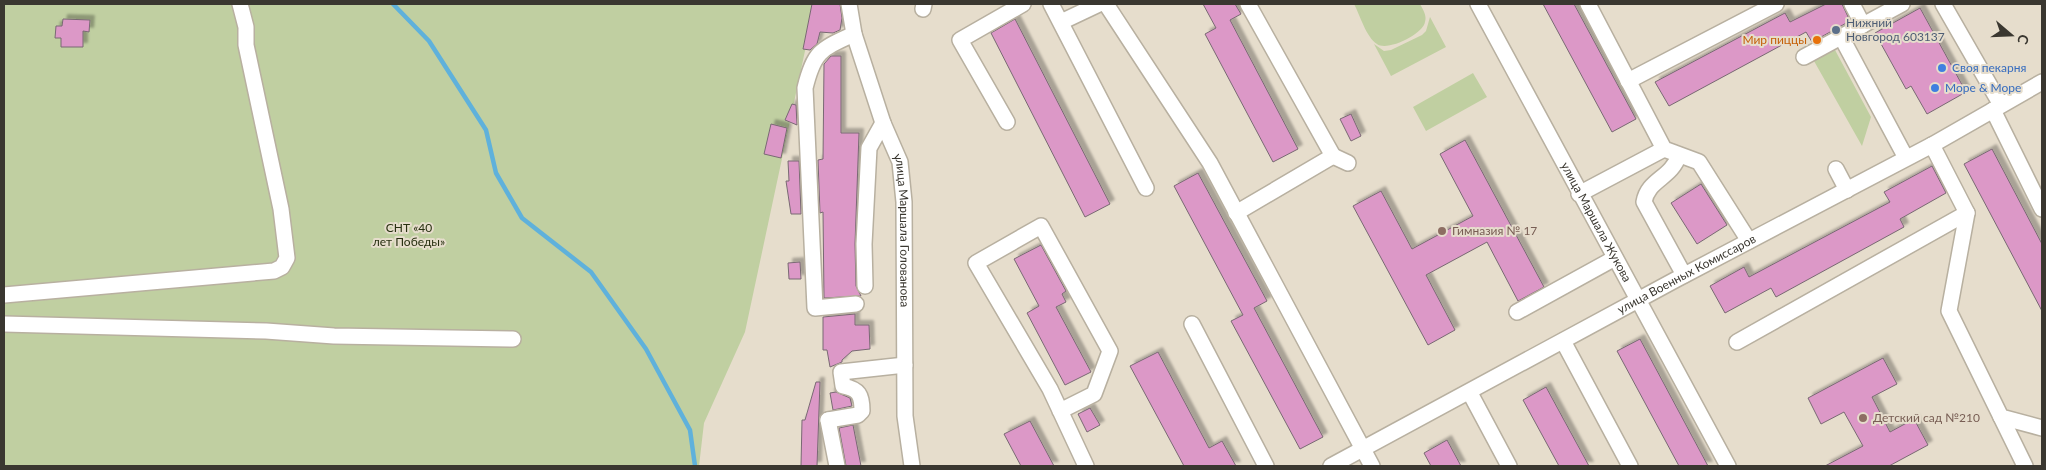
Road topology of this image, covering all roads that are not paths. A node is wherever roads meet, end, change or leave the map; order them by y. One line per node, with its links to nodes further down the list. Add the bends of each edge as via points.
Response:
1 (240, 4): 41 (street, via 281,209 287,258 282,267 274,271 218,277)
2 (849, 4): 16 (street, улица Маршала Голованова)
3 (1023, 4): 22 (street, via 960,40)
4 (1051, 4): 14 (street)
5 (1098, 4): 14 (street)
6 (1106, 4): 35 (street, via 1210,163)
7 (1248, 4): 27 (street)
8 (1478, 4): 33 (street, улица Маршала Жукова)
9 (1588, 4): 19 (street)
10 (1776, 4): 19 (street)
11 (1852, 4): 15 (street)
12 (1902, 4): 15 (street)
13 (1943, 4): 21 (street)
14 (1061, 22): 31 (street)
15 (1863, 25): 18 (street)
16 (854, 34): 23 (street, улица Маршала Голованова); 43 (street, via 821,50 810,69 806,88 815,308)
17 (1845, 44): 28 (street)
18 (1804, 57)
19 (1628, 81): 25 (street)
20 (2042, 82): 21 (street, улица Военных Комиссаров)
21 (1997, 107): 24 (street, улица Военных Комиссаров); 34 (street)
22 (1007, 122)
23 (883, 123): 40 (street, via 869,148); 50 (street, улица Маршала Голованова, via 900,162 904,202)
24 (1932, 145): 28 (street, улица Военных Комиссаров); 36 (street)
25 (1664, 149): 26 (street); 33 (street)
26 (1679, 155): 37 (street, via 1699,162); 39 (street, via 1668,174 1650,186 1644,202)
27 (1334, 156): 29 (street); 35 (street)
28 (1906, 158): 32 (street, улица Военных Комиссаров)
29 (1348, 163)
30 (1836, 169): 32 (street)
31 (1146, 188)
32 (1847, 190): 37 (street, улица Военных Комиссаров)
33 (1579, 194): 38 (street, улица Маршала Жукова)
34 (2042, 209)
35 (1236, 213): 56 (street)
36 (1967, 213): 49 (street); 53 (street, via 1949,311)
37 (1749, 242): 39 (street, улица Военных Комиссаров)
38 (1615, 258): 42 (street, улица Маршала Жукова); 44 (street)
39 (1684, 275): 42 (street, улица Военных Комиссаров)
40 (865, 286)
41 (4, 295)
42 (1638, 300): 48 (street, улица Военных Комиссаров); 66 (street, улица Маршала Жукова)
43 (856, 304)
44 (1517, 312)
45 (4, 324): 47 (street)
46 (1192, 324): 61 (street)
47 (513, 339)
48 (1563, 341): 51 (street, улица Военных Комиссаров); 65 (street)
49 (1737, 342)
50 (905, 365): 54 (street, via 841,372 843,386 856,389 860,395 862,411 858,415); 59 (street, улица Маршала Голованова, via 905,416)
51 (1470, 393): 56 (street, улица Военных Комиссаров); 64 (street)
52 (1060, 411): 52 (street, via 976,262 1041,226 1110,351 1094,394); 60 (street)
53 (2001, 417): 55 (street); 67 (street)
54 (828, 420): 57 (street); 58 (street)
55 (2042, 428)
56 (1363, 450): 62 (street, улица Военных Комиссаров); 63 (street)
57 (826, 466)
58 (837, 466)
59 (912, 466)
60 (1086, 466)
61 (1266, 466)
62 (1331, 466)
63 (1372, 466)
64 (1509, 466)
65 (1630, 466)
66 (1728, 466)
67 (2025, 466)

